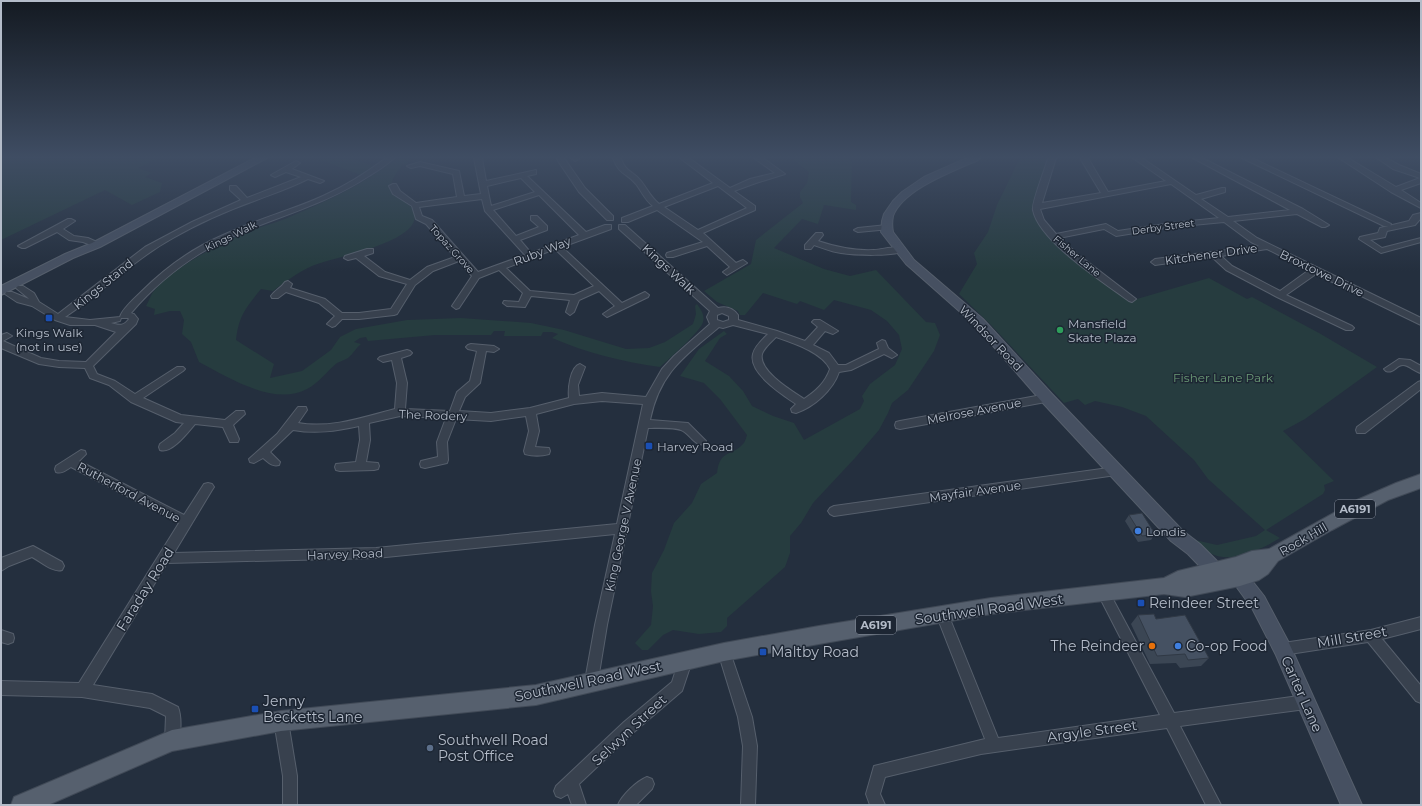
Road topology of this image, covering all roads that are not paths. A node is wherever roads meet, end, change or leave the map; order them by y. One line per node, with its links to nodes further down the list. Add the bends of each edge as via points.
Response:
1 (190, 196): 52 (main road)
2 (241, 196): 24 (street)
3 (262, 196): 24 (street, Kings Stand)
4 (330, 196): 87 (street, Kings Walk, via 212,243 162,277)
5 (401, 196): 25 (street, Topaz Grove)
6 (460, 196): 23 (street)
7 (485, 196): 23 (street); 29 (street)
8 (531, 196): 29 (street)
9 (542, 196): 45 (street)
10 (587, 196): 36 (street)
11 (646, 196): 28 (street)
12 (687, 196): 28 (street)
13 (735, 196): 44 (street, via 752,208)
14 (904, 196): 41 (main road, via 888,215)
15 (1040, 196): 26 (street)
16 (1102, 196): 26 (street)
17 (1192, 196): 22 (street, Broxtowe Drive)
18 (1203, 196): 22 (street)
19 (1270, 196): 30 (street)
20 (1326, 196): 38 (street)
21 (1403, 196): 27 (street)
22 (1195, 198): 34 (street, Broxtowe Drive)
23 (461, 199): 25 (street)
24 (246, 201): 33 (street, Kings Stand)
25 (415, 205): 64 (street, Topaz Grove, via 419,217 429,222)
26 (1037, 206): 47 (street, Fisher Lane, via 1037,216)
27 (1421, 206)
28 (658, 207): 37 (street); 44 (street)
29 (488, 209): 48 (street)
30 (1300, 211): 34 (street, Derby Street); 40 (street)
31 (1421, 215): 49 (street, via 1412,223 1383,230 1382,235 1363,240 1381,251)
32 (534, 218): 48 (street, via 544,228)
33 (204, 219): 39 (street); 56 (street, Kings Stand)
34 (1226, 219): 47 (street, Derby Street, via 1116,234 1106,226); 55 (street, Broxtowe Drive)
35 (71, 221): 42 (street)
36 (609, 222): 37 (street, Ruby Way, via 613,229); 45 (street, Ruby Way)
37 (624, 223): 82 (street, Kings Walk)
38 (1387, 224)
39 (213, 225)
40 (1325, 225)
41 (887, 227): 43 (street); 57 (main road, Windsor Road, via 887,232)
42 (57, 229): 52 (street, via 72,238); 53 (street)
43 (858, 230)
44 (697, 233): 50 (street)
45 (584, 235): 54 (street, Ruby Way)
46 (819, 235): 57 (street, via 810,244 841,252 873,253)
47 (1053, 236): 78 (street, Fisher Lane, via 1067,250)
48 (515, 239): 62 (street)
49 (1421, 240)
50 (708, 243): 61 (street); 68 (street, via 722,257 739,265)
51 (138, 244): 56 (street, Kings Stand)
52 (96, 245): 72 (main road, via 74,259)
53 (22, 246)
54 (556, 246): 62 (street, Ruby Way); 71 (street)
55 (1267, 247): 59 (street, Kitchener Drive); 67 (street, Broxtowe Drive)
56 (148, 248): 86 (street, Kings Stand, via 85,300)
57 (901, 250): 112 (main road, Windsor Road, via 910,262 979,322)
58 (370, 251): 60 (street)
59 (1214, 254): 65 (street, Kitchener Drive); 75 (street, via 1229,268)
60 (358, 255): 63 (street); 70 (street, via 374,270 387,277)
61 (670, 255)
62 (530, 256): 66 (street, Ruby Way)
63 (348, 258)
64 (460, 258): 69 (street, Topaz Grove); 70 (street, via 430,269)
65 (1155, 262)
66 (501, 267): 69 (street, Ruby Way); 73 (street)
67 (1315, 270): 75 (street); 89 (street, Broxtowe Drive)
68 (727, 272)
69 (476, 276): 79 (street)
70 (412, 283): 85 (street, via 394,312)
71 (605, 289): 77 (street); 81 (street)
72 (7, 292): 86 (street, via 20,300 35,304)
73 (528, 293): 77 (street); 80 (street, via 522,304)
74 (645, 295): 81 (street)
75 (1280, 295): 92 (street)
76 (275, 296): 85 (street, via 287,286 322,301)
77 (575, 298): 83 (street)
78 (1132, 299)
79 (455, 303)
80 (507, 303)
81 (620, 306): 84 (street)
82 (715, 311): 88 (street, via 730,311 734,314); 91 (street, via 711,318)
83 (570, 312)
84 (607, 314)
85 (340, 316): 90 (street)
86 (58, 318): 87 (street, via 70,322 90,323)
87 (120, 321): 96 (street); 96 (street, via 134,319)
88 (733, 322): 91 (street, via 727,325); 94 (street)
89 (1421, 322)
90 (332, 324)
91 (716, 324): 115 (street, King George V Avenue, via 665,371)
92 (1345, 324)
93 (833, 331): 97 (street, via 820,324)
94 (774, 333): 97 (street); 108 (street, via 758,353 757,363 762,371 800,407 830,382)
95 (3, 340): 105 (street, via 39,361)
96 (108, 344): 105 (street)
97 (806, 346): 108 (street, via 822,353)
98 (471, 347): 99 (street)
99 (482, 348): 100 (street); 120 (street, via 475,383 461,395)
100 (494, 349)
101 (886, 350): 108 (street, via 848,368)
102 (407, 353): 103 (street)
103 (396, 356): 104 (street); 117 (street, via 402,382)
104 (383, 359)
105 (88, 365): 113 (street, via 93,376 112,382)
106 (580, 367): 114 (street, via 573,385)
107 (182, 369): 113 (street)
108 (835, 369)
109 (1389, 369): 110 (street, via 1399,362 1407,362)
110 (1421, 370)
111 (1421, 384): 127 (street)
112 (1047, 398): 125 (street, Melrose Avenue); 142 (main road, Windsor Road)
113 (136, 400): 121 (street, via 180,419)
114 (574, 400): 115 (street, The Rodery, via 602,397); 118 (street, The Rodery)
115 (649, 401): 124 (street, King George V Avenue)
116 (302, 410): 126 (street)
117 (400, 412): 120 (street, The Rodery); 122 (street, The Rodery)
118 (530, 412): 120 (street, The Rodery, via 491,417); 131 (street, via 534,431 529,451)
119 (240, 414): 123 (street)
120 (452, 416): 137 (street, via 442,442 443,460)
121 (193, 420): 123 (street); 130 (street, via 179,436)
122 (364, 421): 126 (street, The Rodery, via 334,428 308,429); 140 (street, via 365,440)
123 (227, 424): 128 (street)
124 (645, 424): 129 (street, via 684,426); 147 (street, King George V Avenue)
125 (900, 425)
126 (291, 426): 132 (street)
127 (1361, 430)
128 (234, 439)
129 (701, 441)
130 (164, 447)
131 (545, 451)
132 (263, 452): 134 (street); 136 (street)
133 (81, 454): 135 (street, Rutherford Avenue)
134 (254, 459)
135 (71, 462): 141 (street, Rutherford Avenue); 146 (street, Rutherford Avenue)
136 (275, 462)
137 (424, 464)
138 (374, 466): 140 (street)
139 (340, 467): 140 (street)
140 (360, 467)
141 (60, 469)
142 (1116, 471): 145 (street, Mayfair Avenue); 151 (main road, Windsor Road, via 1177,536 1187,552)
143 (1421, 481): 151 (main road, Rock Hill / A6191, via 1358,507 1272,556 1253,574)
144 (208, 487): 146 (street, Faraday Road)
145 (834, 511)
146 (187, 522): 148 (street, Faraday Road)
147 (622, 528): 148 (street, Harvey Road, via 376,553); 159 (street, King George V Avenue)
148 (164, 558): 161 (street, Faraday Road)
149 (1, 566): 150 (street, via 5,562 33,552)
150 (58, 566)
151 (1221, 576): 152 (main road, Southwell Road West / A6191, via 1185,589 1164,586); 156 (main road, Carter Lane, via 1258,602)
152 (1104, 594): 153 (main road, Southwell Road West / A6191); 164 (street)
153 (942, 614): 157 (main road, Southwell Road West / A6191); 167 (street)
154 (1421, 622): 155 (street, Mill Street)
155 (1372, 636): 156 (street, Mill Street); 162 (street)
156 (1283, 649): 163 (main road, Carter Lane)
157 (724, 652): 158 (main road, Southwell Road West / A6191); 173 (street, via 745,717 750,746)
158 (686, 661): 159 (main road, Southwell Road West / A6191); 171 (street, Selwyn Street, via 676,686 566,787)
159 (592, 681): 165 (main road, Southwell Road West / A6191, via 536,694)
160 (1, 688): 161 (street)
161 (82, 690): 166 (street, via 152,700 172,712)
162 (1421, 696)
163 (1306, 702): 164 (street, Argyle Street); 176 (main road, Carter Lane)
164 (1170, 720): 167 (street, Argyle Street); 175 (street)
165 (281, 721): 166 (main road, Southwell Road West / A6191); 170 (street, via 290,776)
166 (172, 741): 169 (main road, Southwell Road West / A6191)
167 (994, 745): 174 (street, Argyle Street, via 879,770 873,794)
168 (647, 784): 172 (street)
169 (22, 805)
170 (290, 805)
171 (579, 805)
172 (625, 805)
173 (748, 805)
174 (878, 805)
175 (1214, 805)
176 (1352, 805)

